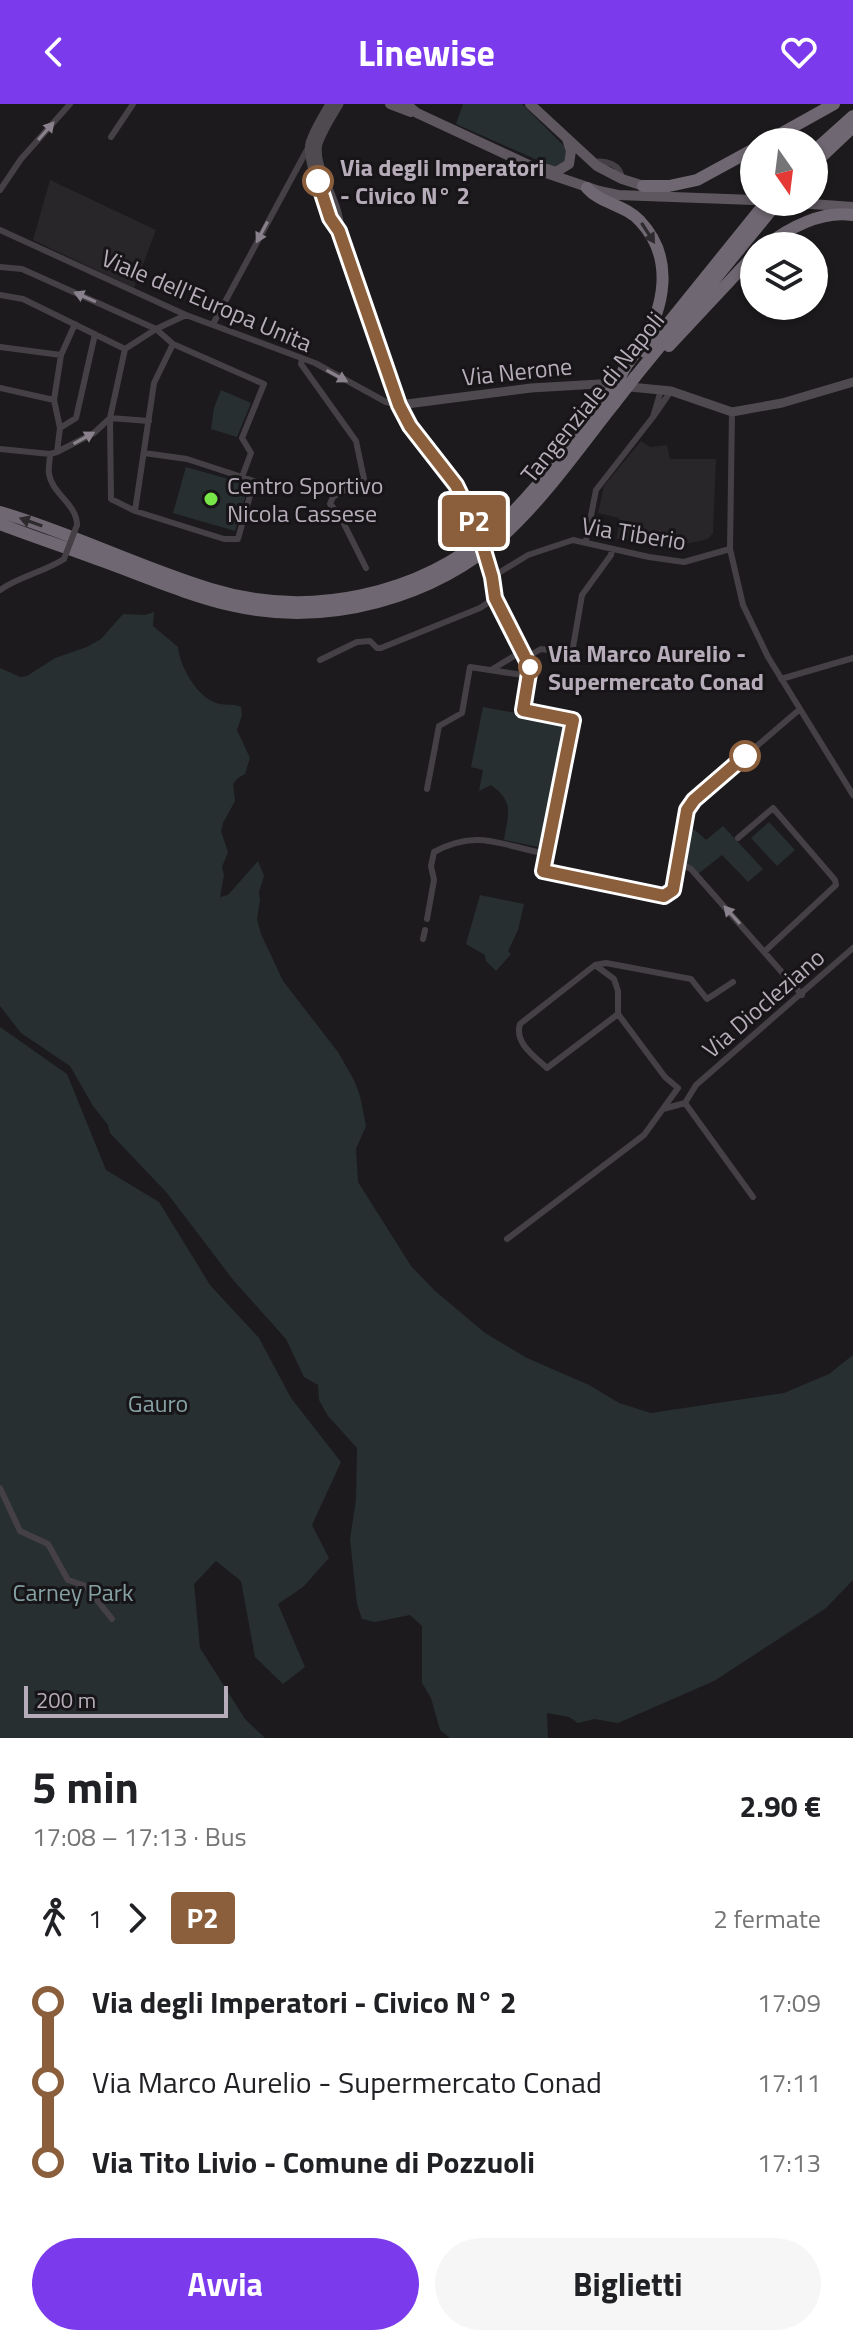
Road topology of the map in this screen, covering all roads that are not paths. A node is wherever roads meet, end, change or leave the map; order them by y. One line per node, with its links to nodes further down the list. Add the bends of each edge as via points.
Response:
1 (70, 104): 25 (street, one-way to 1)
2 (133, 104): 13 (street)
3 (330, 104): 16 (street)
4 (339, 104): 16 (street)
5 (390, 104): 9 (main road)
6 (406, 104): 9 (main road)
7 (530, 104): 14 (main road)
8 (834, 104): 12 (highway)
9 (417, 113): 21 (main road)
10 (853, 116): 15 (highway)
11 (853, 127): 17 (highway)
12 (791, 128)
13 (111, 137)
14 (567, 138): 21 (main road, via 572,156 566,168); 23 (main road, via 593,162)
15 (828, 138)
16 (314, 145): 19 (street); 20 (street); 22 (street)
17 (828, 151)
18 (740, 157): 24 (highway, via 697,180)
19 (311, 160): 20 (street); 22 (street); 35 (street)
20 (300, 163): 42 (street, one-way to 42)
21 (541, 169): 26 (main road)
22 (322, 171): 35 (street)
23 (617, 173): 24 (main road); 26 (main road, via 609,186)
24 (643, 186): 27 (main road)
25 (0, 190)
26 (593, 190): 27 (main road); 51 (highway, one-way to 51, via 640,221 662,262 657,313)
27 (703, 197): 28 (main road)
28 (740, 199)
29 (828, 206): 30 (main road)
30 (852, 208): 36 (highway)
31 (758, 216): 33 (highway, Tangenziale di Napoli)
32 (761, 216): 33 (highway, Tangenziale di Napoli)
33 (754, 222): 50 (highway, Tangenziale di Napoli); 51 (highway, Tangenziale di Napoli)
34 (0, 230): 40 (street, Viale dell'Europa Unita)
35 (339, 231): 57 (street)
36 (788, 232)
37 (0, 267): 43 (street, one-way to 37, via 22,269)
38 (740, 270): 50 (highway, via 647,372)
39 (0, 295): 41 (street, via 23,299)
40 (186, 315): 42 (street, Viale dell'Europa Unita); 43 (street)
41 (75, 324): 44 (street); 48 (street)
42 (213, 324): 49 (street, Viale dell'Europa Unita)
43 (156, 329): 45 (street); 47 (street)
44 (95, 334): 47 (street); 61 (street, via 76,418)
45 (173, 344): 60 (street, via 154,383); 65 (street, via 264,384 242,438 251,453)
46 (0, 347): 48 (street)
47 (125, 349): 59 (street)
48 (61, 355): 55 (street)
49 (302, 359): 57 (street, Viale dell'Europa Unita, one-way to 57); 74 (street, via 356,441 364,479 330,504)
50 (635, 377): 56 (highway, Tangenziale di Napoli, bridge)
51 (620, 380): 56 (highway, Tangenziale di Napoli, bridge)
52 (850, 384): 58 (street)
53 (0, 388): 55 (street)
54 (666, 391): 57 (street, Via Nerone, via 570,384); 58 (street, Via Nerone); 70 (street, via 653,417 596,490)
55 (54, 400): 61 (street)
56 (609, 402): 67 (highway, Tangenziale di Napoli, one-way to 67, via 485,537 422,576 346,598 290,602 215,591); 68 (highway, Tangenziale di Napoli, via 536,502 479,554 424,586 350,608 284,612 235,606)
57 (399, 405): 69 (street, via 456,485)
58 (732, 412): 72 (street)
59 (110, 418): 60 (street); 63 (street, one-way to 59, via 94,433); 66 (street, via 111,499)
60 (149, 421): 64 (street)
61 (60, 428): 63 (street)
62 (0, 449): 63 (street)
63 (54, 453): 76 (street, bridge, via 49,473 53,486 77,516 64,559)
64 (144, 453): 65 (street, via 187,459); 66 (street)
65 (242, 477): 66 (street, via 254,481 238,539)
66 (135, 511)
67 (0, 512)
68 (0, 524)
69 (478, 530)
70 (586, 541): 71 (street, Via Tiberio); 75 (street, Via Tiberio, via 549,546)
71 (612, 549): 72 (street, Via Tiberio, via 684,562); 78 (street, via 582,595 572,653 541,649)
72 (730, 549): 83 (street, via 743,605)
73 (488, 561): 75 (street)
74 (366, 568)
75 (492, 577): 77 (street)
76 (0, 590)
77 (495, 598): 78 (street); 80 (street, via 381,648 370,641 357,642)
78 (526, 654): 81 (street); 82 (street)
79 (853, 658): 83 (street)
80 (320, 660)
81 (491, 670): 82 (street); 85 (street, via 470,667 462,713 439,726)
82 (529, 676): 88 (street, via 523,710 573,720)
83 (781, 679): 84 (street)
84 (800, 709): 86 (street); 89 (street, via 694,800 687,810)
85 (427, 789)
86 (853, 795)
87 (738, 838): 94 (street, via 773,808 835,880 836,885)
88 (547, 854): 89 (street, via 543,871 664,896 673,890); 90 (street, via 483,838 434,852)
89 (677, 862): 94 (street, one-way to 89, via 691,869)
90 (427, 919)
91 (425, 930): 92 (street)
92 (423, 939)
93 (853, 948): 97 (street, Via Diocleziano)
94 (764, 952): 97 (street)
95 (595, 965): 96 (street, via 691,979 707,999); 98 (street, via 614,979); 98 (street, via 520,1024 519,1036 547,1068)
96 (733, 982)
97 (802, 995): 99 (street, Via Diocleziano)
98 (618, 1014): 100 (street)
99 (696, 1085): 100 (street, Via Diocleziano); 101 (street, Via Diocleziano)
100 (678, 1088): 102 (street)
101 (685, 1103): 102 (street); 103 (street)
102 (663, 1109): 104 (street, via 644,1135)
103 (753, 1197)
104 (507, 1239)
105 (0, 1488): 106 (street, via 20,1531 48,1544 68,1580 86,1586)
106 (112, 1619)

